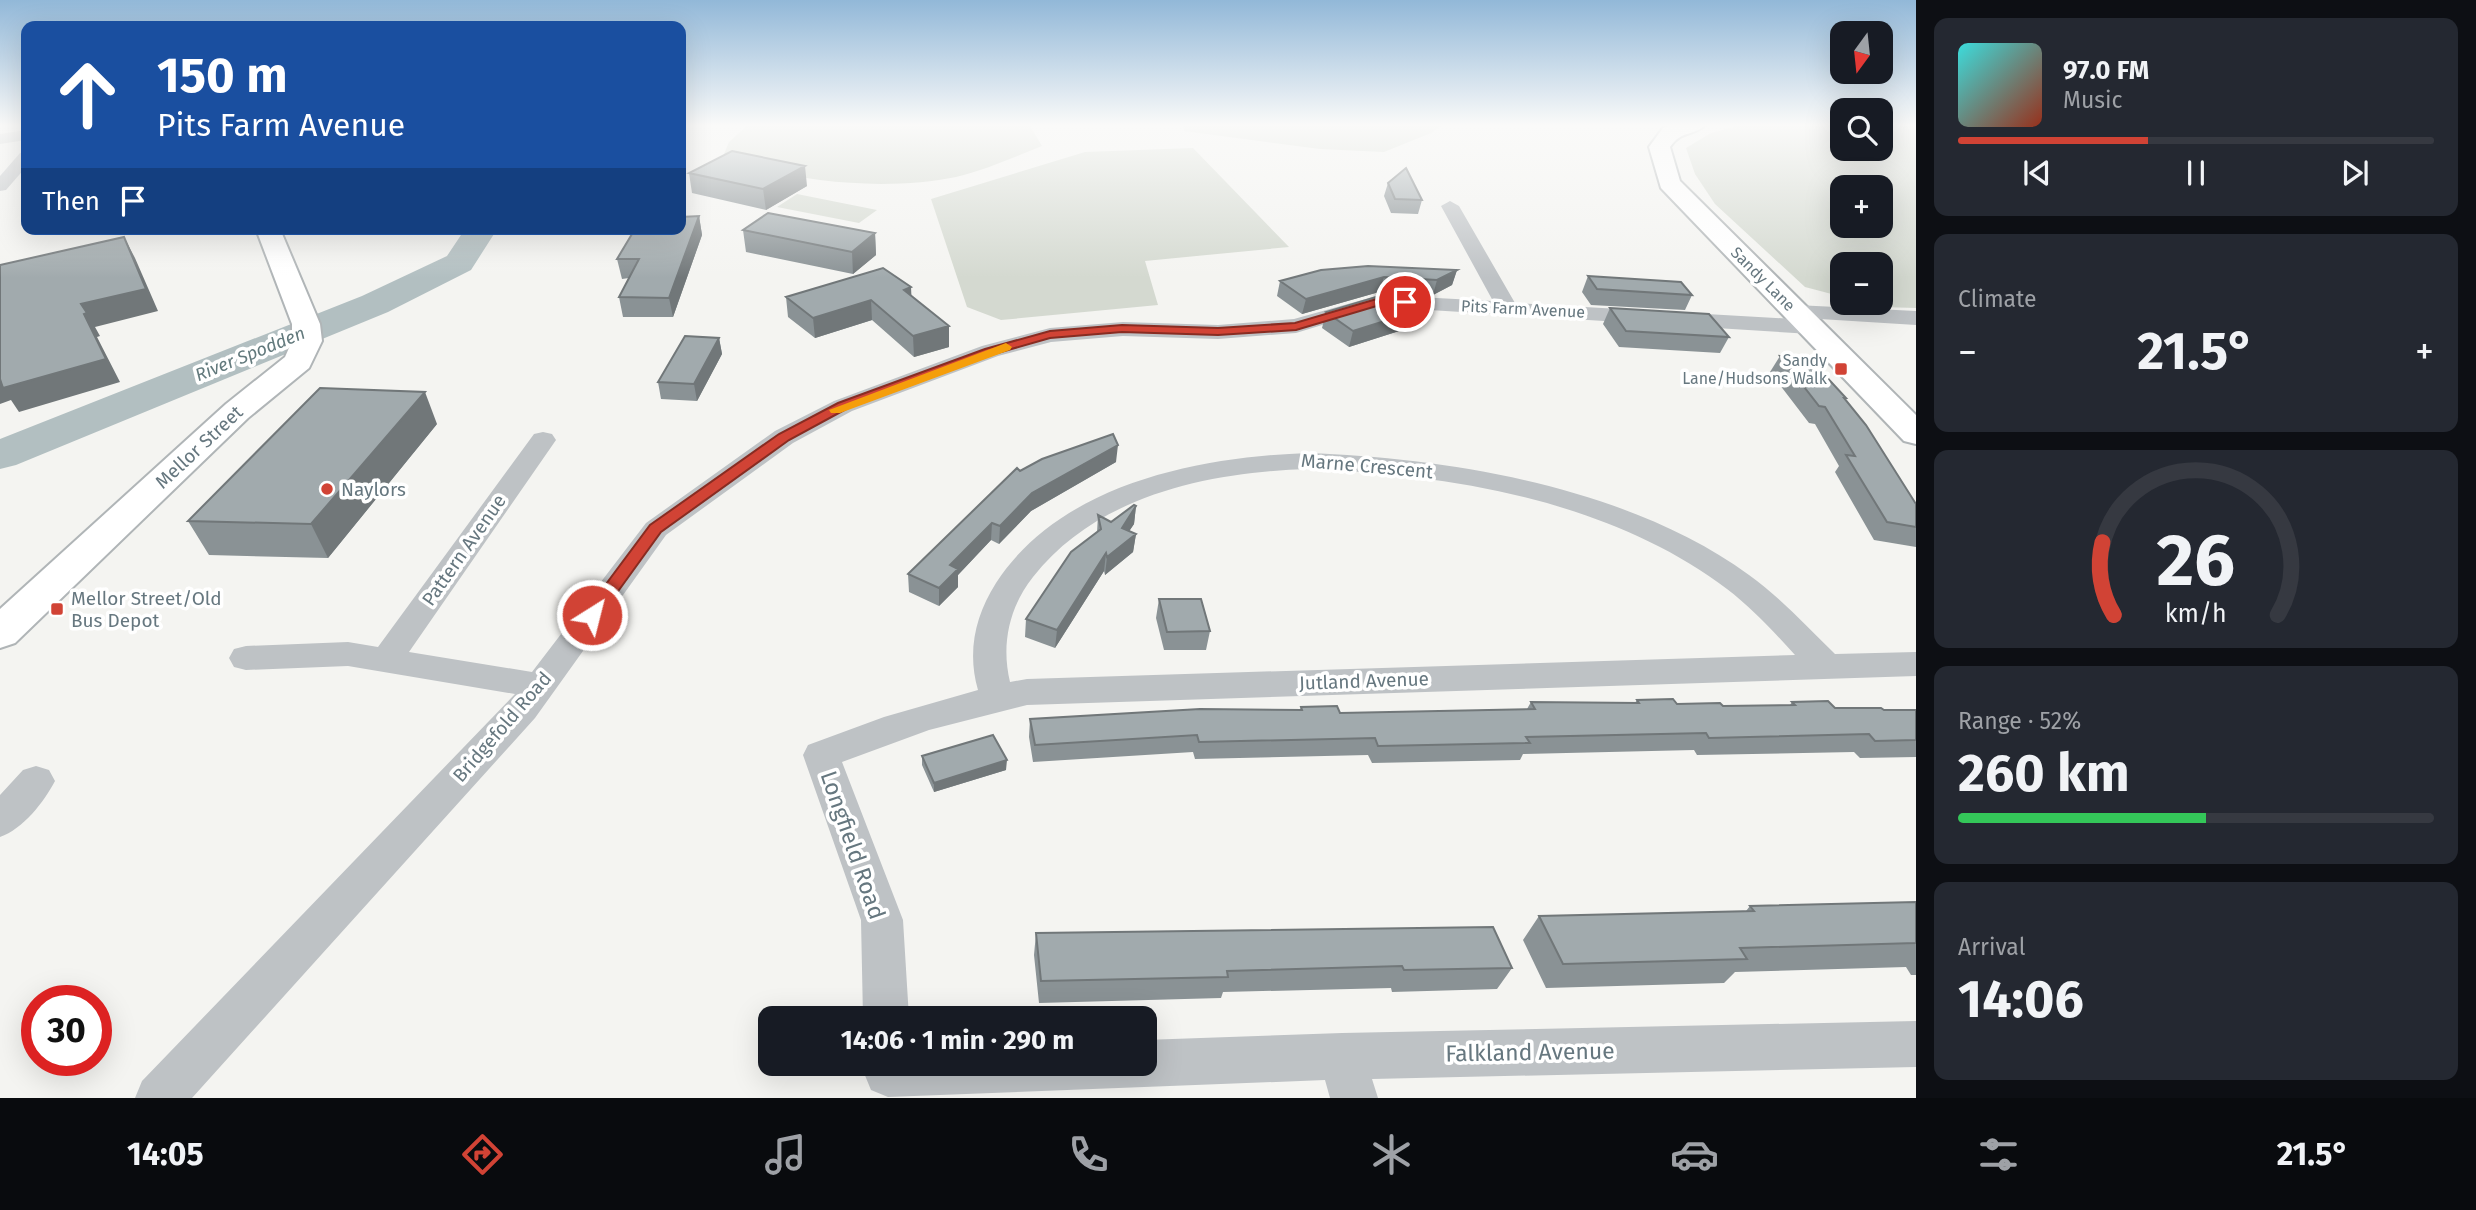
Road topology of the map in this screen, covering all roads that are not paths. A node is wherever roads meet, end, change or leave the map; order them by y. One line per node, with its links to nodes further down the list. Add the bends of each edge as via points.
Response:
1 (1667, 175): 6 (main road, Sandy Lane, via 1669,183)
2 (1450, 206): 4 (street)
3 (270, 235): 10 (main road, Mellor Street, via 306,324 307,341 298,362 237,411)
4 (1507, 307): 6 (street, Pits Farm Avenue); 7 (street, Pits Farm Avenue, via 1380,301 1296,326 1218,332 1122,328 1050,335)
5 (1916, 318): 6 (street, Pits Farm Avenue)
6 (1803, 319): 8 (main road, Sandy Lane)
7 (990, 351): 15 (street, Bridgefold Road, via 835,410 784,437 656,528)
8 (1914, 430)
9 (542, 440): 12 (street, Pattern Avenue)
10 (0, 633)
11 (246, 658): 12 (street, via 348,654)
12 (386, 660): 15 (street)
13 (1916, 664): 14 (street, Jutland Avenue)
14 (1825, 666): 16 (street, Jutland Avenue, via 1027,692); 16 (street, Marne Crescent, via 1738,582 1637,528 1544,494 1466,476 1376,464 1292,460 1212,469 1161,483 1084,515 1034,555 1006,586 992,624 989,675)
15 (540, 686): 26 (street, Bridgefold Road)
16 (997, 697): 17 (street, Jutland Avenue)
17 (821, 755): 20 (street, Longfield Road, via 882,920)
18 (36, 781): 19 (street)
19 (0, 821)
20 (886, 1006)
21 (1916, 1044): 24 (street, Falkland Avenue)
22 (1157, 1065): 24 (street, Falkland Avenue)
23 (921, 1076): 25 (street)
24 (1348, 1077)
25 (885, 1078)
26 (159, 1098)

